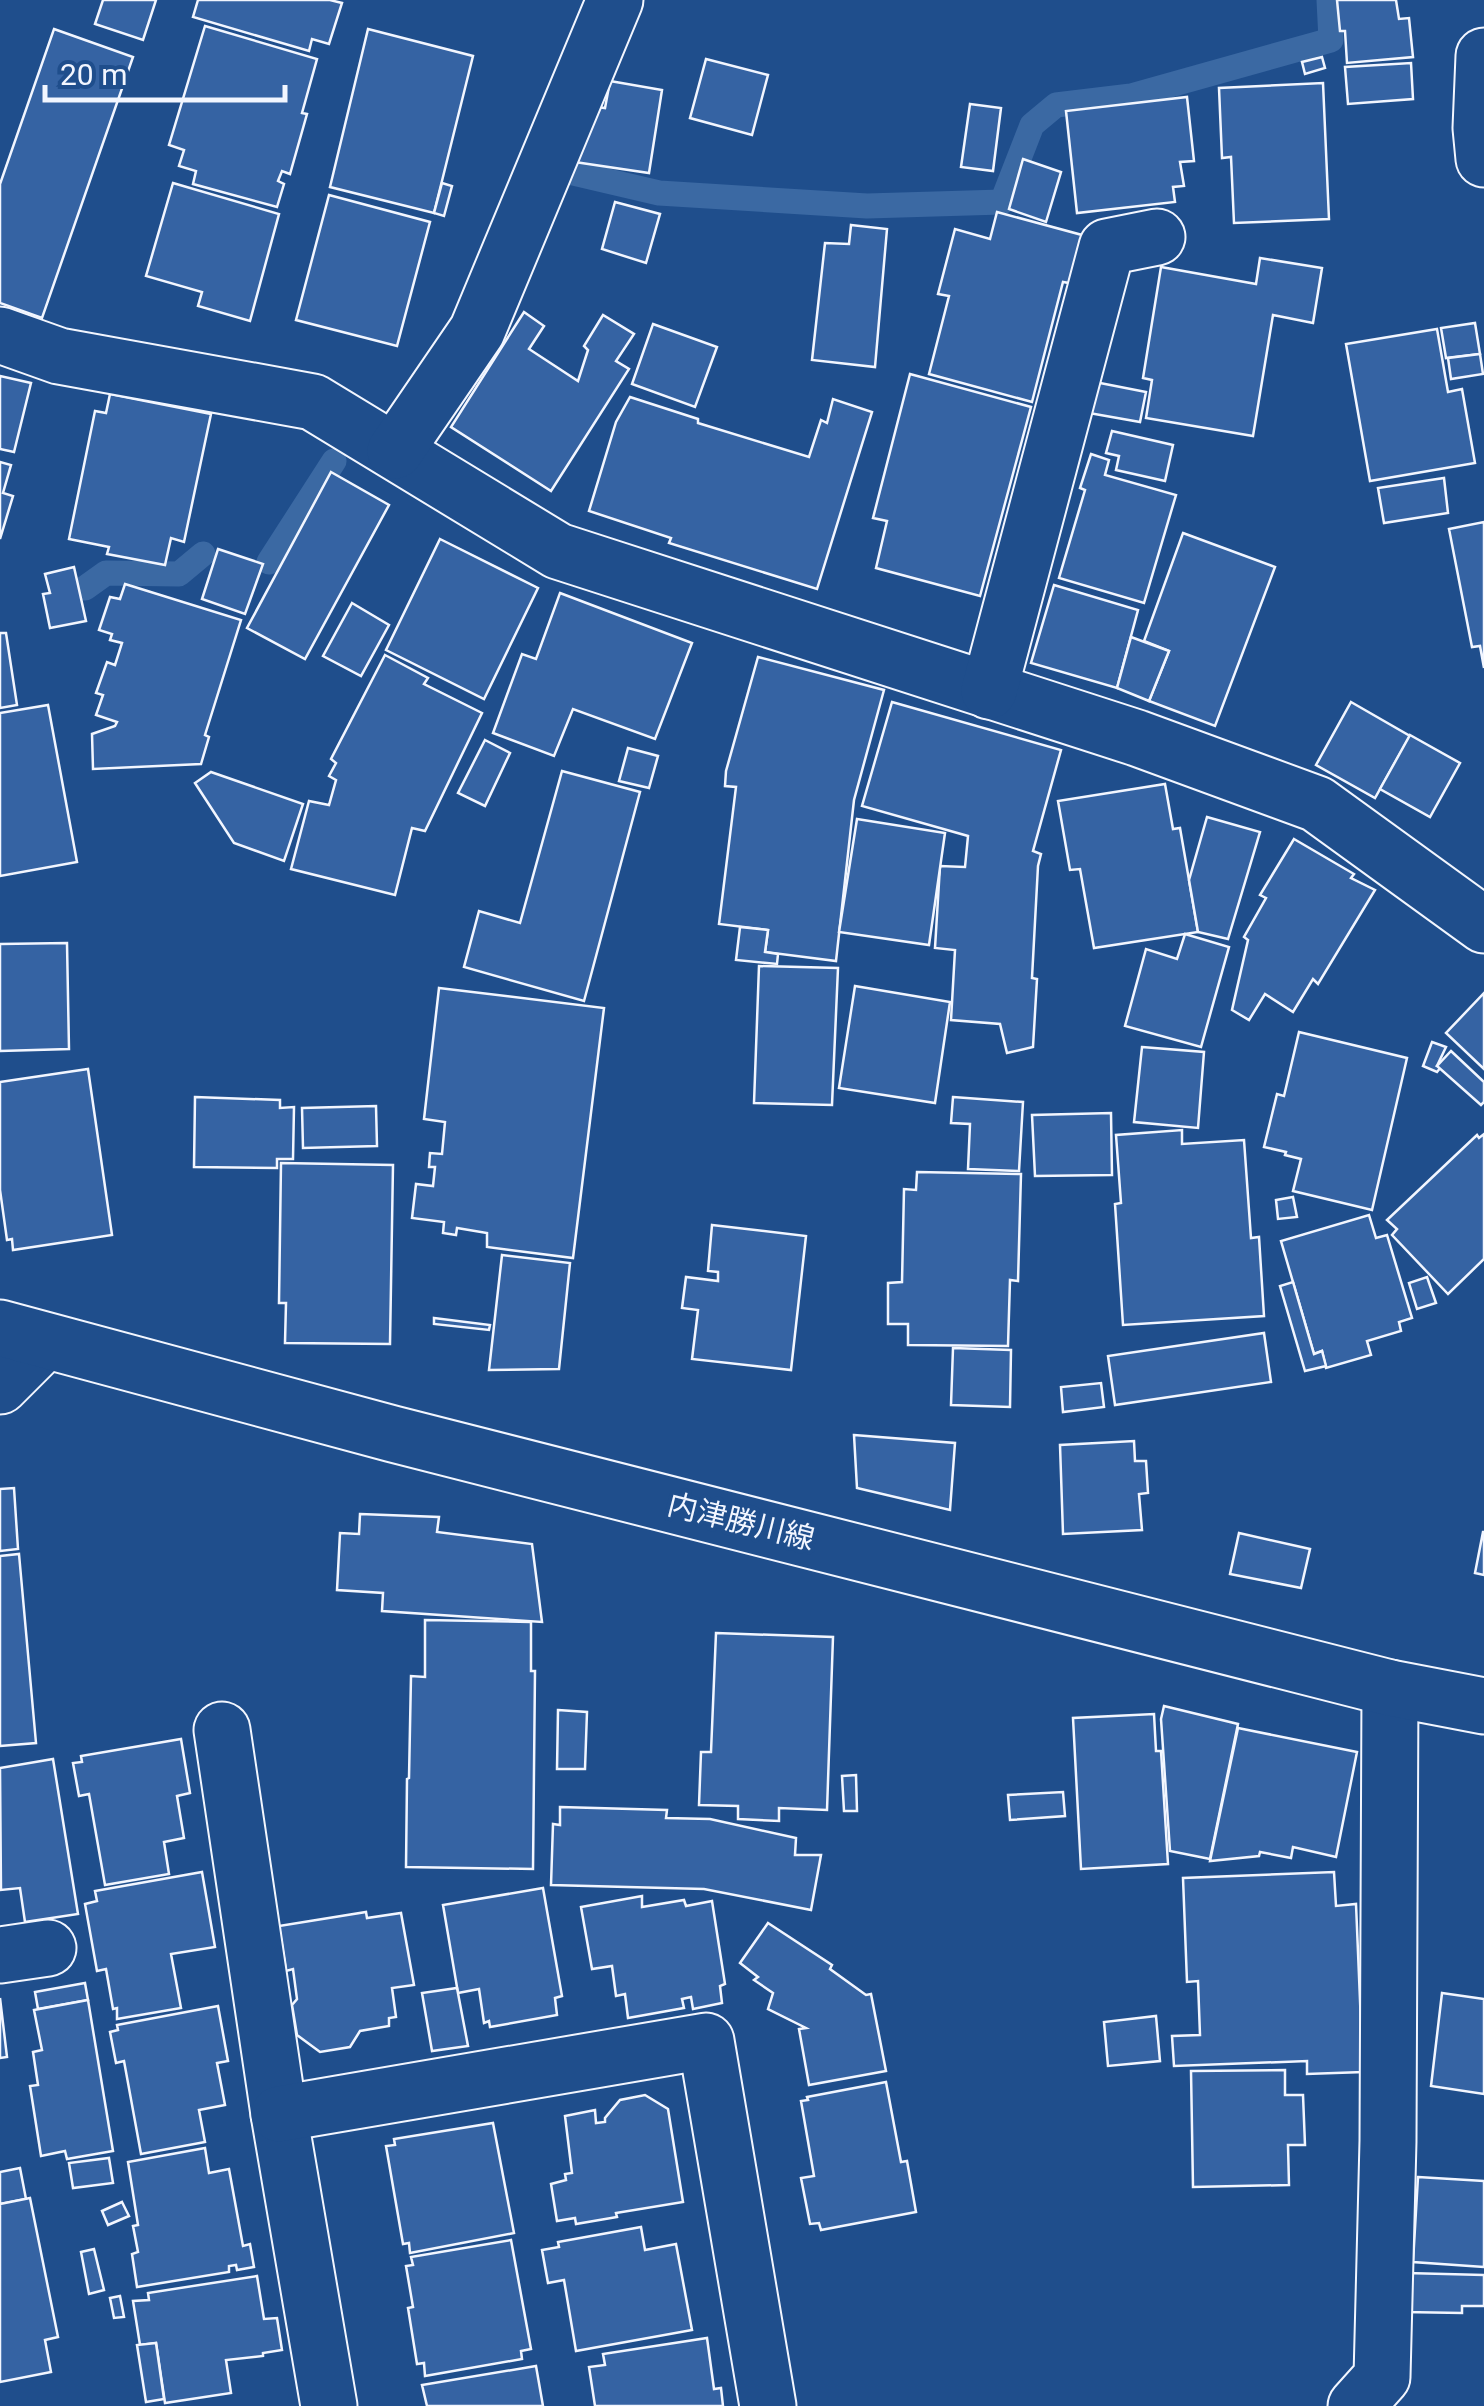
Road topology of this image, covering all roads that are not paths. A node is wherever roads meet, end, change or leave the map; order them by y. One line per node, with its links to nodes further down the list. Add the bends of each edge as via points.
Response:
1 (615, 0): 6 (street, via 478,331)
2 (1484, 56): 3 (street)
3 (1484, 158)
4 (1157, 237): 7 (street, via 1107,247)
5 (0, 335): 6 (street, via 59,356 313,402)
6 (395, 451): 7 (street, via 558,551)
7 (989, 691): 8 (street, via 1317,804)
8 (1484, 925)
9 (23, 1334): 10 (street); 11 (street, 内津勝川線)
10 (0, 1386)
11 (1390, 1688): 12 (street, 内津勝川線); 17 (street, via 1382,2378)
12 (1484, 1706)
13 (222, 1730): 14 (street)
14 (278, 2114): 15 (street); 16 (street, via 706,2040)
15 (329, 2406)
16 (768, 2406)
17 (1356, 2406)

